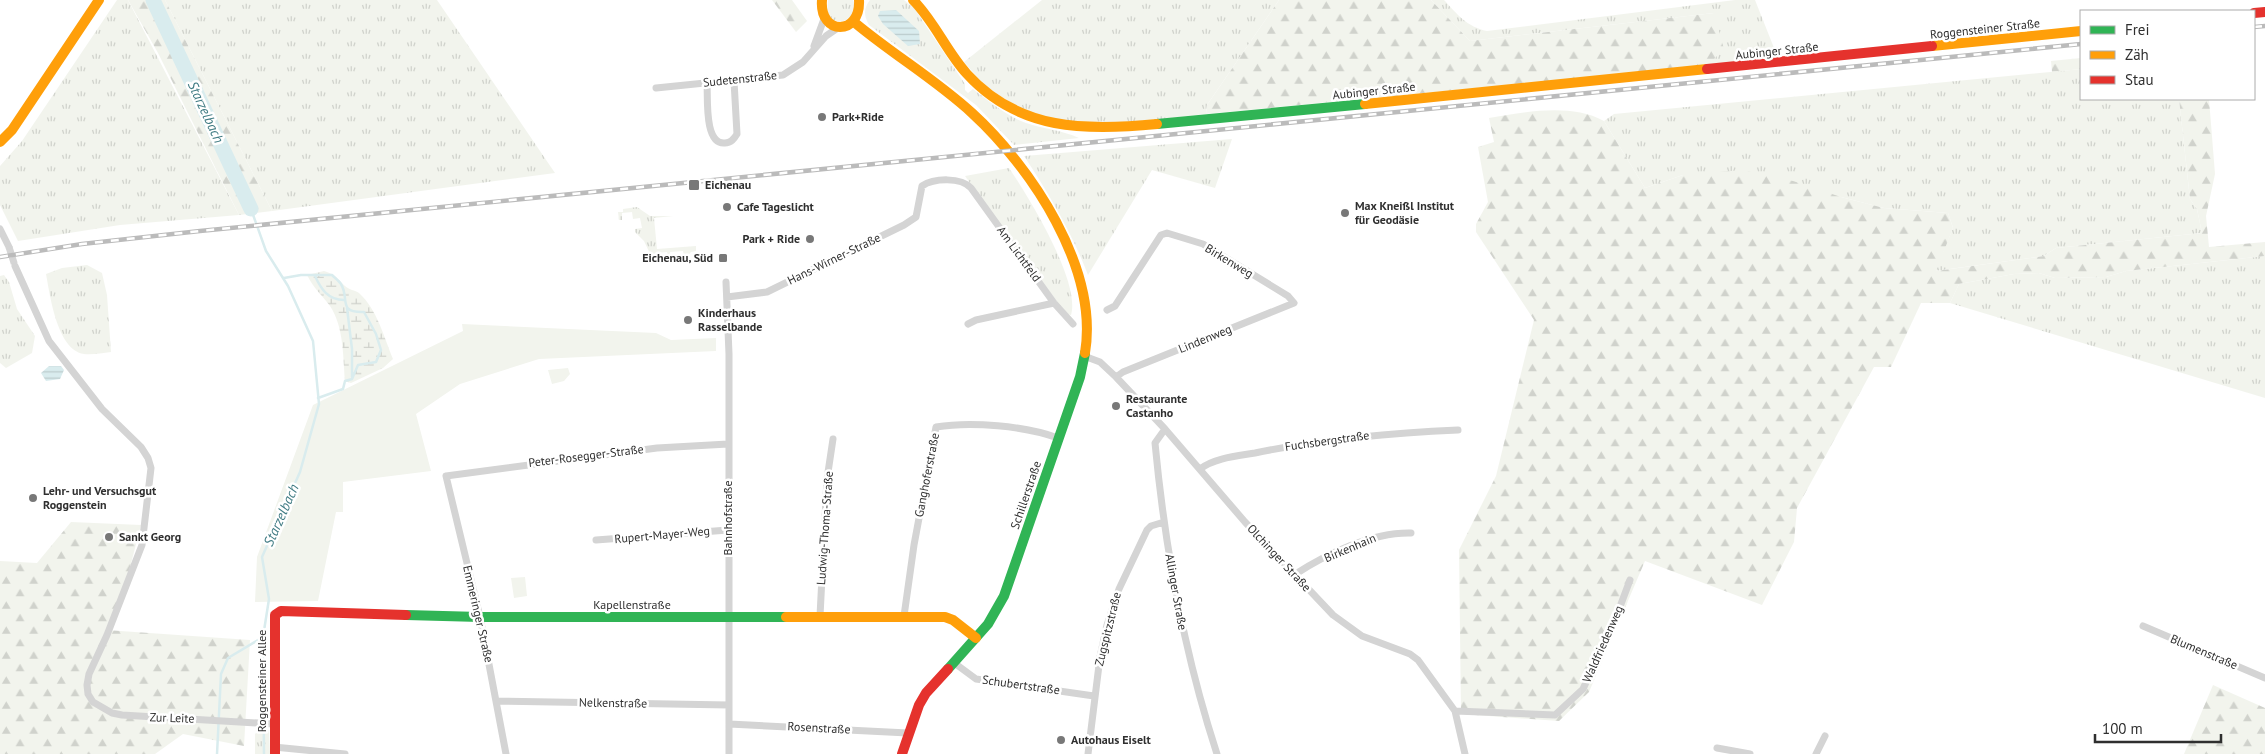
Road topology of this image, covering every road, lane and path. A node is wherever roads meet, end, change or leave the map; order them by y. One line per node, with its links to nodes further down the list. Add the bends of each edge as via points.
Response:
1 (100, 0): 14 (street, via 12,130)
2 (822, 0): 5 (street)
3 (860, 0): 6 (street, via 860,10)
4 (914, 0): 10 (street, Aubinger Straße, via 968,75 996,101 1035,120 1081,129 1213,120)
5 (824, 18): 7 (street); 9 (street, Sudetenstraße)
6 (854, 22): 7 (street); 26 (street, Schillerstraße, via 954,97 984,124 1032,183 1053,219 1078,276 1087,329)
7 (839, 27): 9 (street, Sudetenstraße)
8 (2080, 31): 10 (street, Roggensteiner Straße)
9 (813, 49): 11 (street, Sudetenstraße, via 797,68 783,75)
10 (1891, 52)
11 (734, 81): 12 (street, Sudetenstraße); 12 (street, via 737,134 732,141 723,144 714,140 710,132)
12 (707, 83): 13 (street, Sudetenstraße)
13 (656, 88)
14 (0, 142)
15 (965, 183): 20 (street, Hans-Wirner-Straße, via 956,180 929,182 922,186 916,217 904,225 767,292); 21 (street, Am Lichtfeld)
16 (0, 229): 17 (street)
17 (9, 247)
18 (15, 266): 54 (street, Zur Leite, via 49,341 102,409 141,446 150,468 142,545 89,674 88,694 93,702 112,713)
19 (726, 282): 20 (street, Bahnhofstraße)
20 (727, 297): 32 (street, Bahnhofstraße)
21 (1054, 303): 24 (street); 25 (street, Am Lichtfeld)
22 (1294, 303): 23 (street, Birkenweg, via 1288,296 1203,244 1167,233 1161,235 1115,306); 27 (street, Lindenweg)
23 (1107, 310)
24 (968, 324)
25 (1074, 324)
26 (1084, 356): 27 (street, Olchinger Straße, via 1100,362); 30 (street, Schillerstraße, via 1080,377)
27 (1116, 377): 28 (street, Olchinger Straße)
28 (1165, 429): 33 (street, Olchinger Straße); 35 (street, Allinger Straße, via 1155,443)
29 (1458, 430): 33 (street, Fuchsbergstraße, via 1386,433 1300,443 1232,457 1206,464)
30 (1058, 438): 43 (street, Ganghoferstraße, via 1033,430 1001,426 936,427); 47 (street, Schillerstraße, via 1004,596)
31 (833, 439): 42 (street, Ludwig-Thoma-Straße, via 827,479)
32 (728, 444): 34 (street, Peter-Rosegger-Straße, via 657,448); 36 (street, Bahnhofstraße)
33 (1200, 469): 39 (street, Olchinger Straße)
34 (446, 476): 44 (street, Emmeringer Straße)
35 (1164, 522): 50 (street, Zugspitzstraße, via 1147,530 1118,589 1102,646); 65 (street, Allinger Straße, via 1175,596 1190,663)
36 (728, 530): 38 (street, Rupert-Mayer-Weg); 45 (street, Bahnhofstraße)
37 (1411, 533): 39 (street, Birkenhain, via 1375,536 1309,565)
38 (596, 540)
39 (1294, 575): 53 (street, Olchinger Straße, via 1350,629 1418,660)
40 (1630, 580): 53 (street, Waldfriedenweg, via 1583,689 1555,715)
41 (281, 611): 44 (street, Kapellenstraße); 54 (street, Roggensteiner Allee, via 275,615)
42 (820, 616): 43 (street, Kapellenstraße); 45 (street, Kapellenstraße)
43 (904, 616): 47 (street, Kapellenstraße, via 945,617)
44 (480, 617): 45 (street, Kapellenstraße); 51 (street, Emmeringer Straße)
45 (728, 618): 52 (street, Bahnhofstraße)
46 (2143, 626): 49 (street, Blumenstraße)
47 (976, 638): 48 (street, Schillerstraße)
48 (953, 662): 50 (street, Schubertstraße, via 976,678); 56 (street, Schillerstraße, via 926,693)
49 (2265, 678)
50 (1094, 696): 64 (street, Zugspitzstraße)
51 (497, 701): 52 (street, Nelkenstraße); 61 (street, Emmeringer Straße)
52 (729, 705): 55 (street, Bahnhofstraße)
53 (1454, 711): 66 (street, Olchinger Straße)
54 (271, 724): 59 (street, Roggensteiner Allee)
55 (729, 724): 56 (street, Rosenstraße); 62 (street, Bahnhofstraße)
56 (908, 733): 63 (street, Schillerstraße)
57 (1825, 736): 68 (street)
58 (1717, 748): 67 (street)
59 (274, 750): 60 (street)
60 (345, 754)
61 (506, 754)
62 (729, 754)
63 (902, 754)
64 (1088, 754)
65 (1217, 754)
66 (1465, 754)
67 (1750, 754)
68 (1816, 754)

